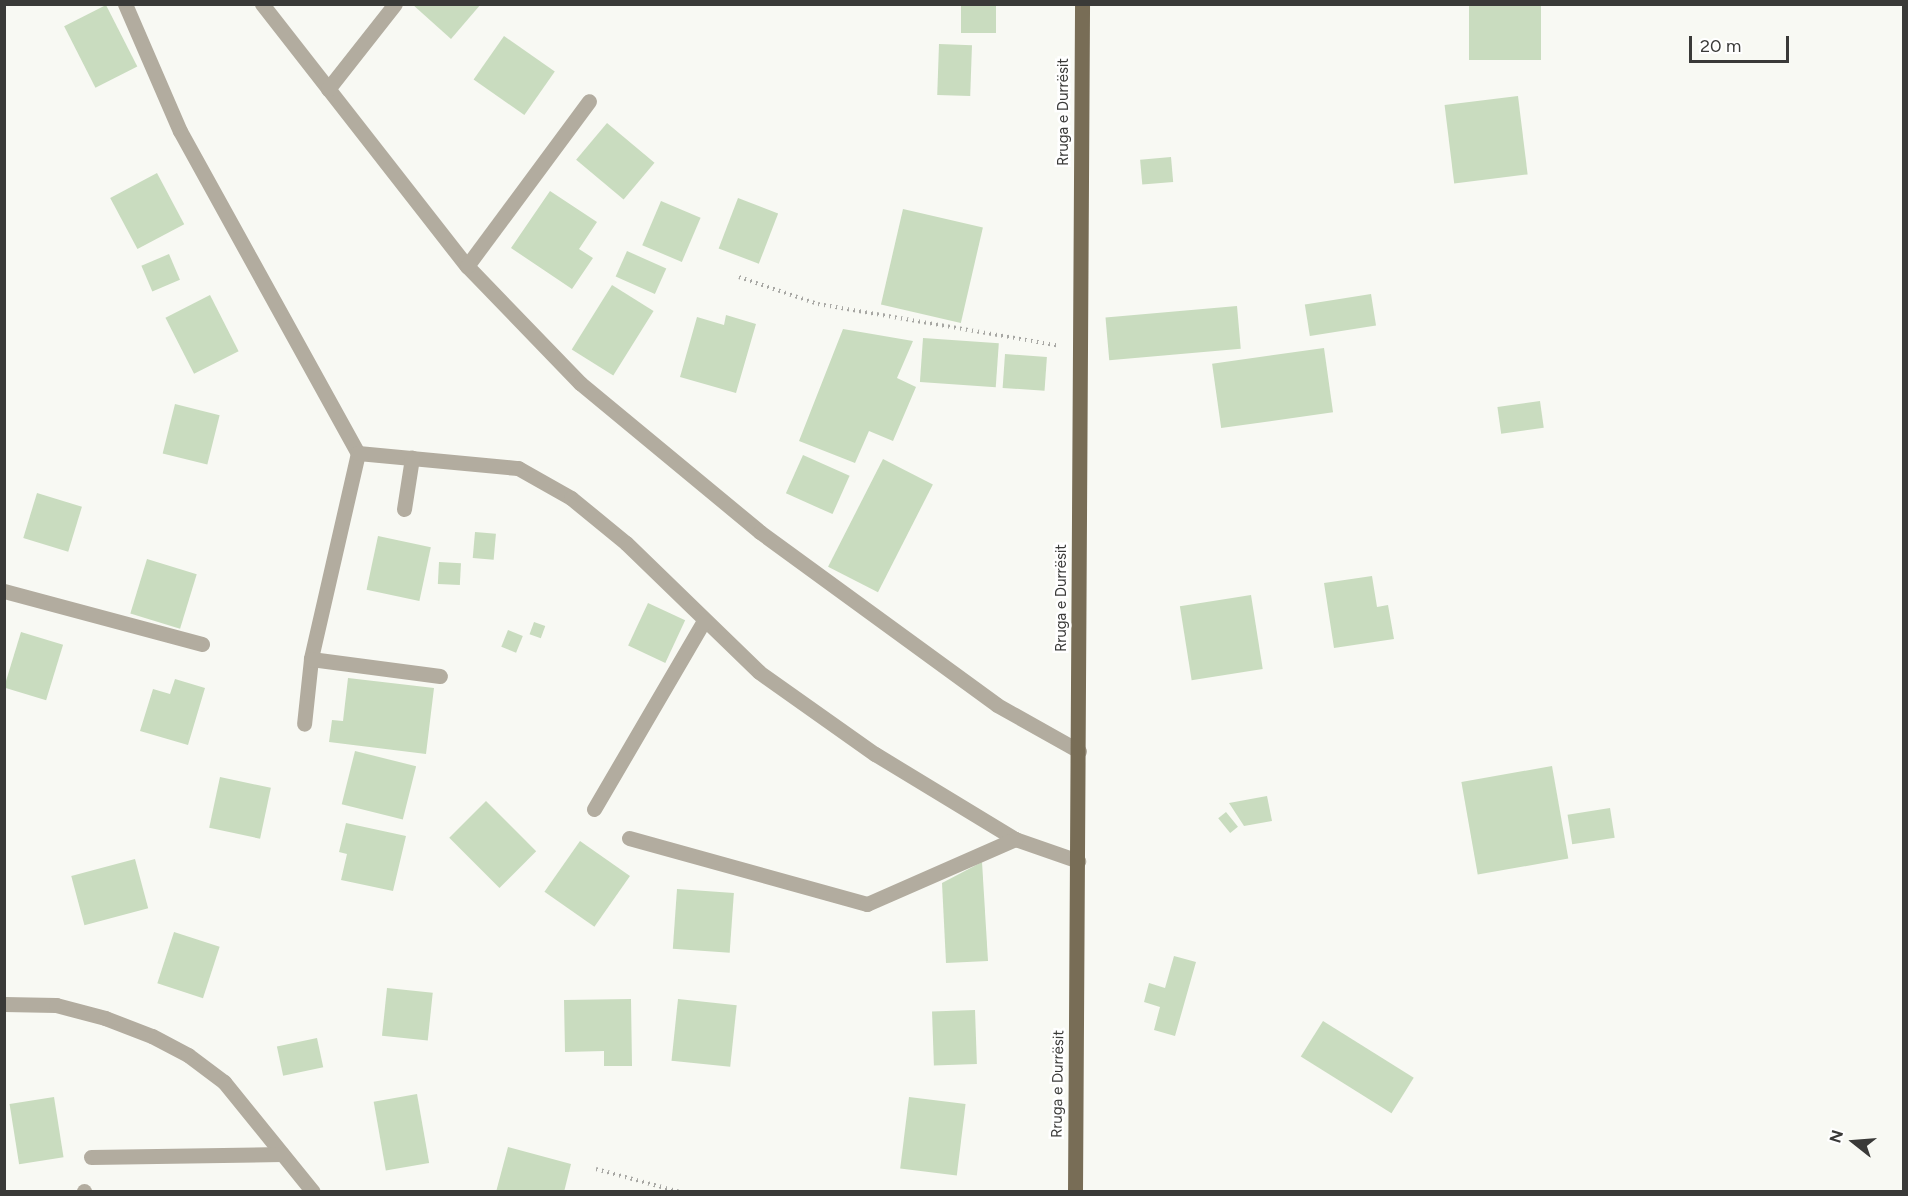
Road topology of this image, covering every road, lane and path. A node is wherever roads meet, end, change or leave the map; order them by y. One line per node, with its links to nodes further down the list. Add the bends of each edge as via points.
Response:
1 (124, 4): 10 (street, via 180,131)
2 (262, 4): 5 (street)
3 (395, 4): 5 (street)
4 (1082, 4): 9 (main road, Rruga e Durrësit)
5 (328, 89): 7 (street)
6 (589, 101): 7 (street)
7 (466, 266): 19 (street, via 580,383 760,532 998,705)
8 (739, 277): 9 (path, via 818,304)
9 (1081, 349): 19 (main road, Rruga e Durrësit)
10 (358, 453): 11 (street); 16 (street)
11 (412, 458): 12 (street); 14 (street, via 518,468 571,498 626,543)
12 (404, 509)
13 (4, 591): 15 (street)
14 (704, 621): 20 (street); 22 (street, via 759,672 875,754)
15 (202, 645)
16 (311, 659): 17 (street); 18 (street)
17 (440, 676)
18 (304, 724)
19 (1079, 751): 23 (main road, Rruga e Durrësit)
20 (594, 809)
21 (629, 838): 22 (street, via 867,904)
22 (1015, 838): 23 (street)
23 (1078, 861): 30 (main road, Rruga e Durrësit)
24 (4, 1004): 25 (street, via 56,1005 152,1036 224,1082)
25 (282, 1154): 26 (street); 28 (street)
26 (91, 1156)
27 (596, 1169): 29 (path)
28 (313, 1191)
29 (680, 1191)
30 (1075, 1191)

